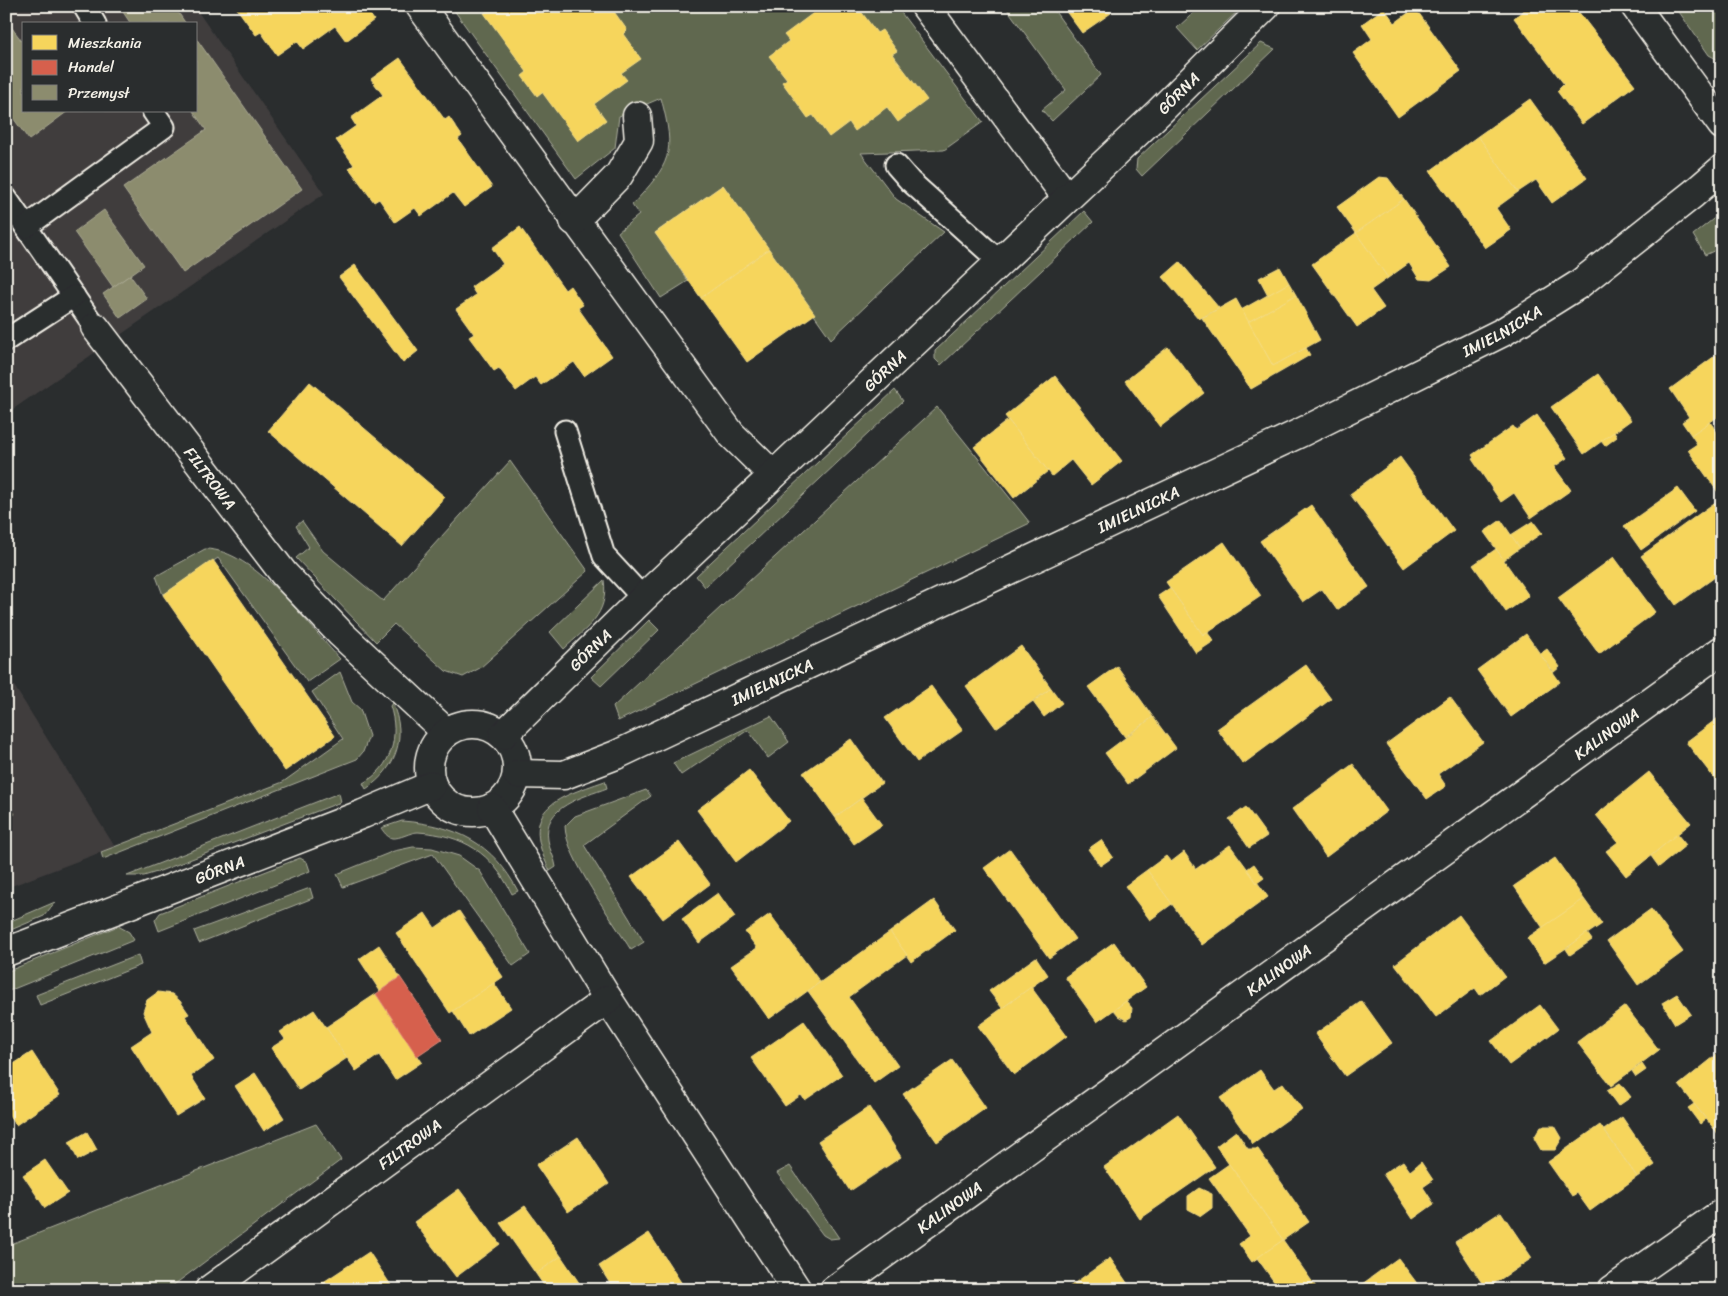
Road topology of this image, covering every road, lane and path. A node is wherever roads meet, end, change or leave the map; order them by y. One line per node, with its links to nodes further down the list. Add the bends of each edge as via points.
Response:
1 (84, 6): 6 (lane)
2 (420, 6): 14 (street)
3 (926, 6): 13 (street)
4 (1266, 6): 13 (street, GÓRNA)
5 (1635, 6): 9 (street)
6 (94, 22)
7 (154, 112): 15 (lane, via 164,127)
8 (637, 116): 14 (street, via 639,141 619,175)
9 (1722, 126)
10 (896, 165): 16 (lane)
11 (1722, 169): 26 (street, IMIELNICKA, via 1578,285 1526,318 1441,363 1302,432 616,755 564,775)
12 (6, 198): 15 (lane, FILTROWA)
13 (1067, 198): 16 (street, GÓRNA)
14 (574, 221): 21 (street, via 730,434)
15 (26, 227): 17 (lane, FILTROWA)
16 (999, 261): 21 (street, GÓRNA)
17 (74, 296): 18 (lane, FILTROWA); 19 (lane)
18 (95, 327): 24 (street, FILTROWA, via 284,574)
19 (6, 340)
20 (565, 431): 22 (lane, via 604,556)
21 (773, 475): 22 (street, GÓRNA)
22 (643, 598): 25 (street, GÓRNA)
23 (1722, 650): 34 (street, KALINOWA)
24 (446, 732): 25 (street, via 475,723); 27 (street, via 430,757 428,771)
25 (503, 735): 26 (street, via 512,746)
26 (517, 774): 28 (street, via 509,794)
27 (432, 785): 28 (street, via 442,800 457,810 469,813); 29 (street, GÓRNA)
28 (492, 808): 30 (street)
29 (6, 952)
30 (608, 999): 32 (street, FILTROWA); 33 (street)
31 (1722, 1213): 35 (street)
32 (208, 1290)
33 (797, 1290)
34 (834, 1290)
35 (1612, 1290)

